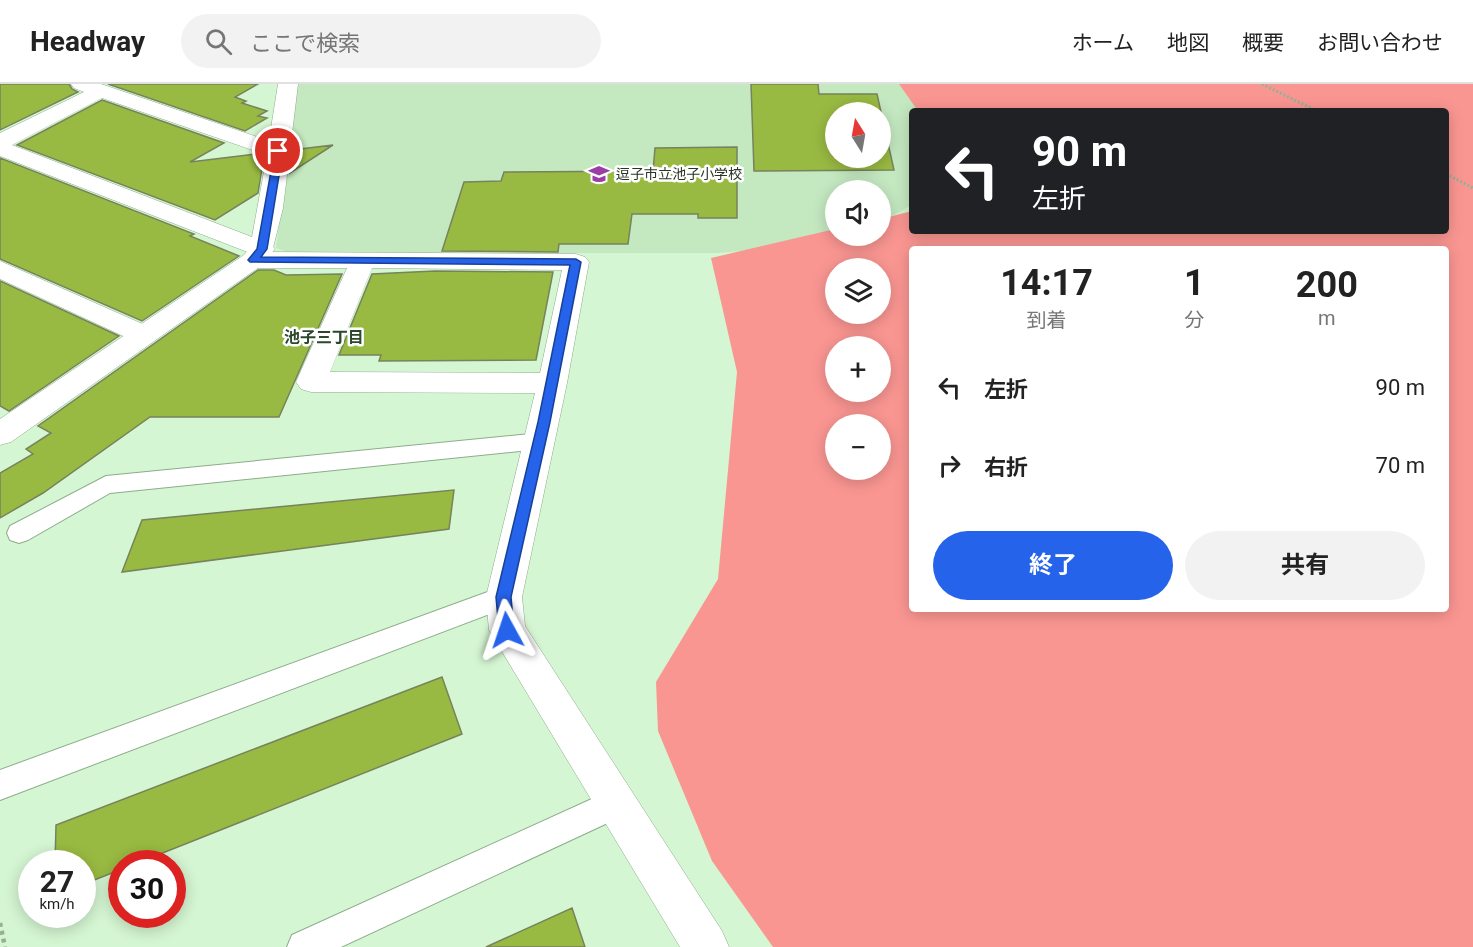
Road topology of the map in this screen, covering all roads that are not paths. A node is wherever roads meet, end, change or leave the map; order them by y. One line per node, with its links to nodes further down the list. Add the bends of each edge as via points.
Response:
1 (81, 84): 3 (street)
2 (288, 84): 6 (street)
3 (108, 87): 4 (street); 6 (street)
4 (0, 142)
5 (0, 148): 7 (street)
6 (278, 151): 7 (street)
7 (258, 255): 8 (street); 10 (street)
8 (363, 260): 11 (street, via 576,262); 11 (street, via 311,382)
9 (0, 269): 10 (street)
10 (144, 335): 12 (street)
11 (552, 384): 13 (street)
12 (0, 434)
13 (540, 441): 14 (lane, via 106,485); 15 (street)
14 (19, 533)
15 (504, 597): 16 (lane); 17 (street, via 507,630)
16 (0, 785)
17 (616, 803): 18 (lane); 19 (street)
18 (304, 947)
19 (706, 947)

